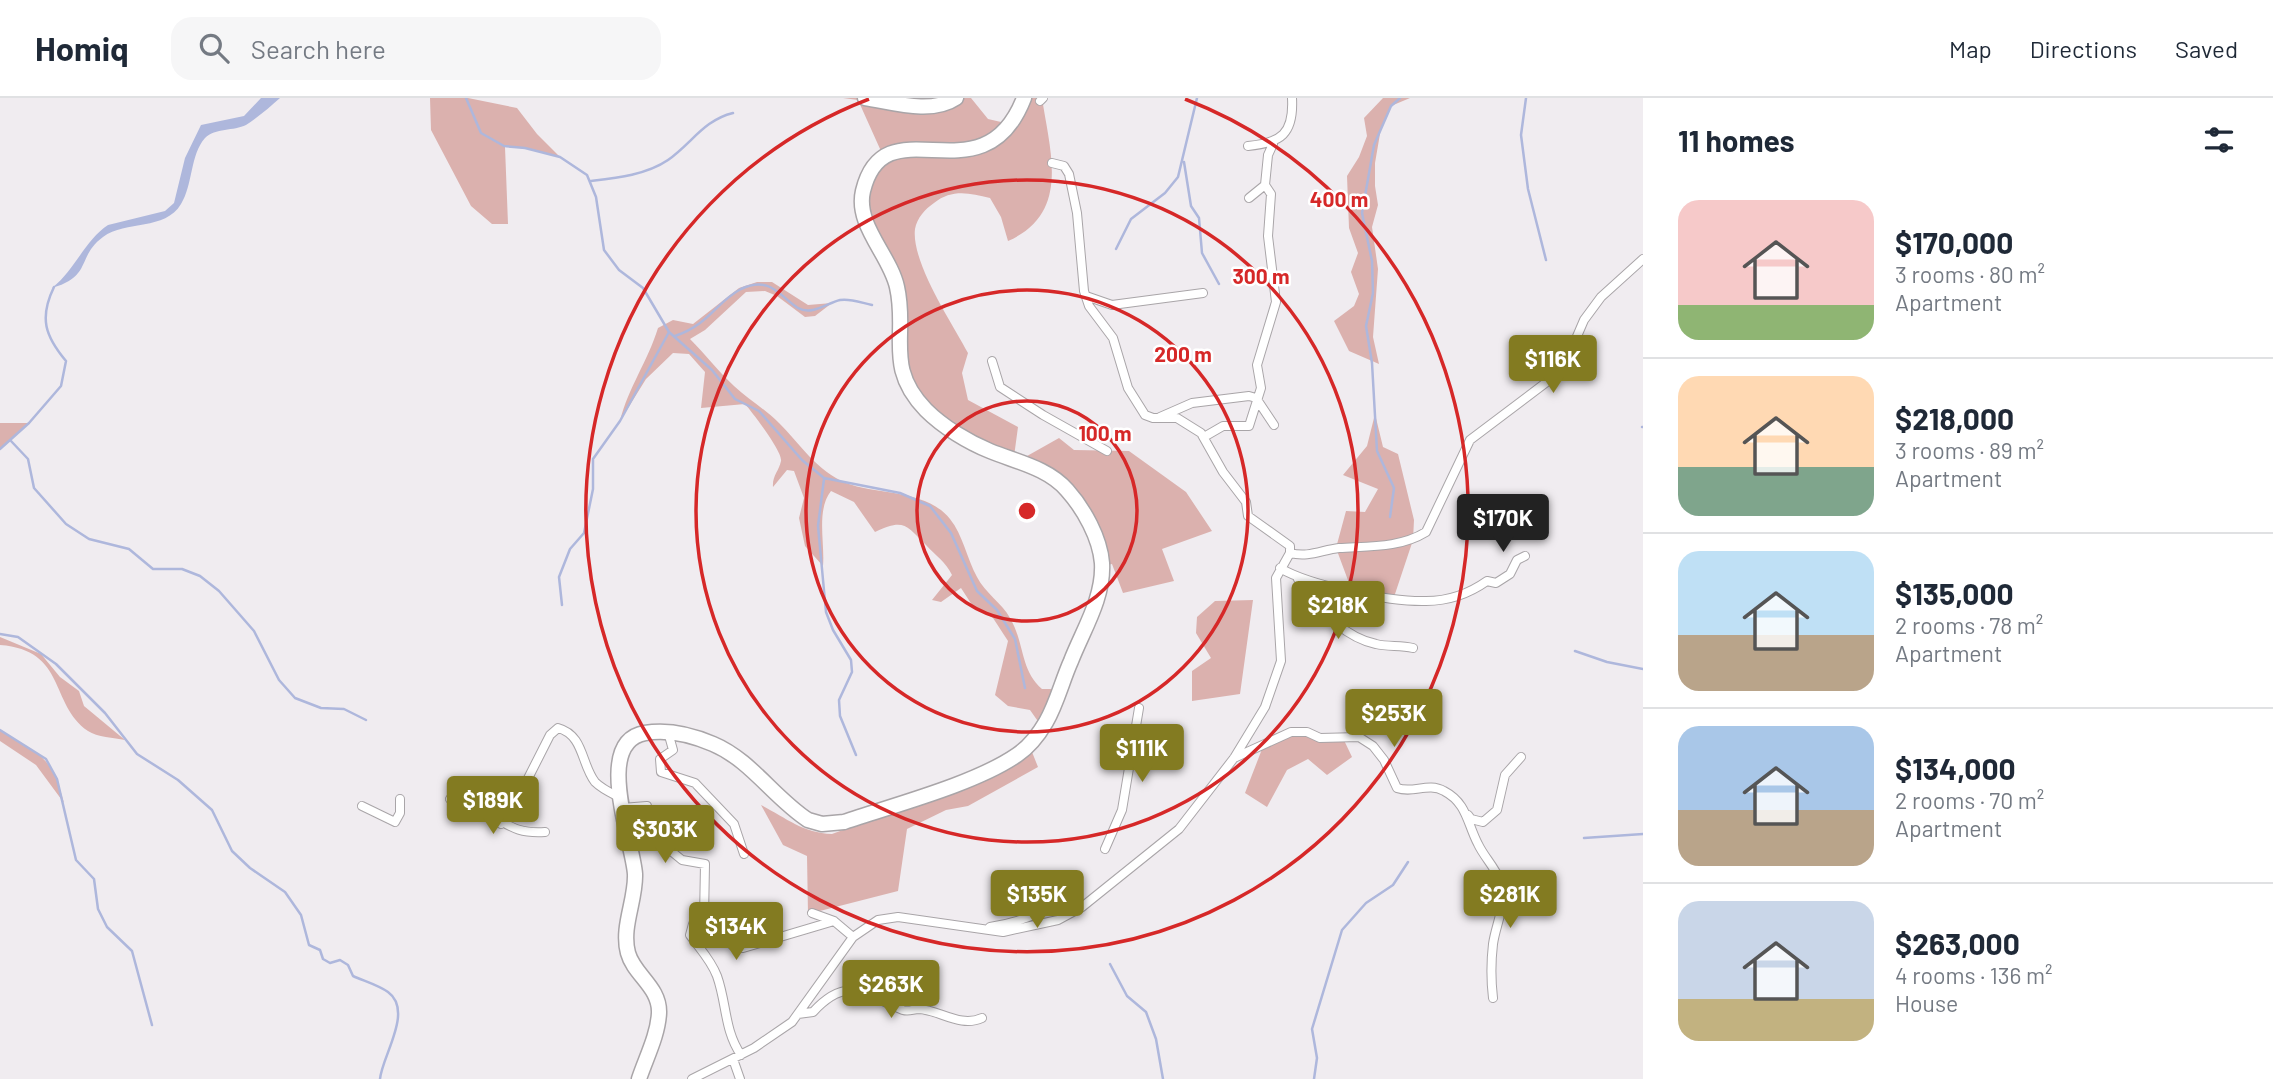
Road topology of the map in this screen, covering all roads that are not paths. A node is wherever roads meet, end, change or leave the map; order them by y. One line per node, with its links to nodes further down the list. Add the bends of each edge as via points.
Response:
1 (865, 98): 2 (highway, via 919,106)
2 (956, 98)
3 (1024, 98): 25 (highway, via 1008,129 989,145 963,151 906,148 888,155 871,173 862,204 894,276 900,306 899,356 916,398 934,417 978,445 1060,482 1079,506 1097,543 1102,564 1097,598 1044,725 1026,748 990,770 844,822 826,824 800,815 741,761 715,745)
4 (1292, 98): 5 (street, via 1292,121)
5 (1273, 144): 6 (street); 8 (street)
6 (1248, 146)
7 (1052, 163): 12 (street, via 1064,166 1069,174)
8 (1265, 185): 9 (street); 14 (street, via 1271,194 1268,236 1276,302 1256,365 1261,388)
9 (1249, 198)
10 (1643, 259): 19 (street, via 1601,297 1584,320 1566,362 1552,378 1470,440 1426,532 1413,540 1381,546 1336,548 1300,556)
11 (1203, 293): 12 (street, via 1119,305)
12 (1086, 296): 15 (street, via 1113,338 1120,369 1137,405 1145,415)
13 (992, 361): 18 (street, via 1000,387)
14 (1256, 398): 15 (street, via 1215,398 1174,409); 16 (street); 17 (street, via 1249,426 1223,426)
15 (1157, 419): 17 (street, via 1177,418)
16 (1274, 425)
17 (1205, 437): 19 (street, via 1245,502 1248,516 1290,546)
18 (1107, 450)
19 (1290, 553): 21 (street)
20 (1525, 556): 22 (street, via 1496,583 1487,581 1464,594 1425,601)
21 (1280, 568): 22 (street); 27 (street, via 1275,589 1281,661 1265,707)
22 (1298, 579): 23 (street, via 1331,620 1362,639)
23 (1413, 648)
24 (1139, 708): 35 (street, via 1122,810)
25 (668, 732): 30 (highway, via 640,734 626,745 619,767); 36 (street, via 673,750 660,759 661,772 695,783 734,824)
26 (1521, 757): 32 (street, via 1505,775 1500,803 1491,817 1483,822 1471,820)
27 (1234, 758): 32 (street, via 1291,732 1320,738 1359,737 1384,760 1397,788 1441,789); 41 (street, via 1179,830 1083,907 1021,930)
28 (400, 799): 31 (street, via 395,822)
29 (450, 799): 33 (street, via 485,812)
30 (621, 803): 33 (street, via 593,780 575,740 558,728); 39 (street, via 647,806 653,836 672,842 671,851 682,860 705,864); 47 (highway, via 635,875 627,949 653,990 659,1013)
31 (362, 806)
32 (1467, 813): 43 (street, via 1502,891 1493,947)
33 (501, 824): 34 (street, via 521,832)
34 (545, 832)
35 (1105, 849)
36 (744, 854)
37 (1074, 889): 41 (street, via 1062,901 1019,923)
38 (812, 913): 40 (street)
39 (704, 918): 40 (street, via 736,948); 46 (street, via 693,925 690,935 716,974)
40 (834, 921): 42 (street)
41 (981, 929): 42 (street, via 898,917 878,920)
42 (853, 937): 44 (street)
43 (1493, 998)
44 (799, 1014): 45 (street, via 813,1012 828,996 858,989 906,1012 920,1009 964,1021); 46 (street, via 772,1037)
45 (982, 1018)
46 (737, 1057): 48 (street); 49 (street)
47 (639, 1079)
48 (692, 1079)
49 (740, 1079)

